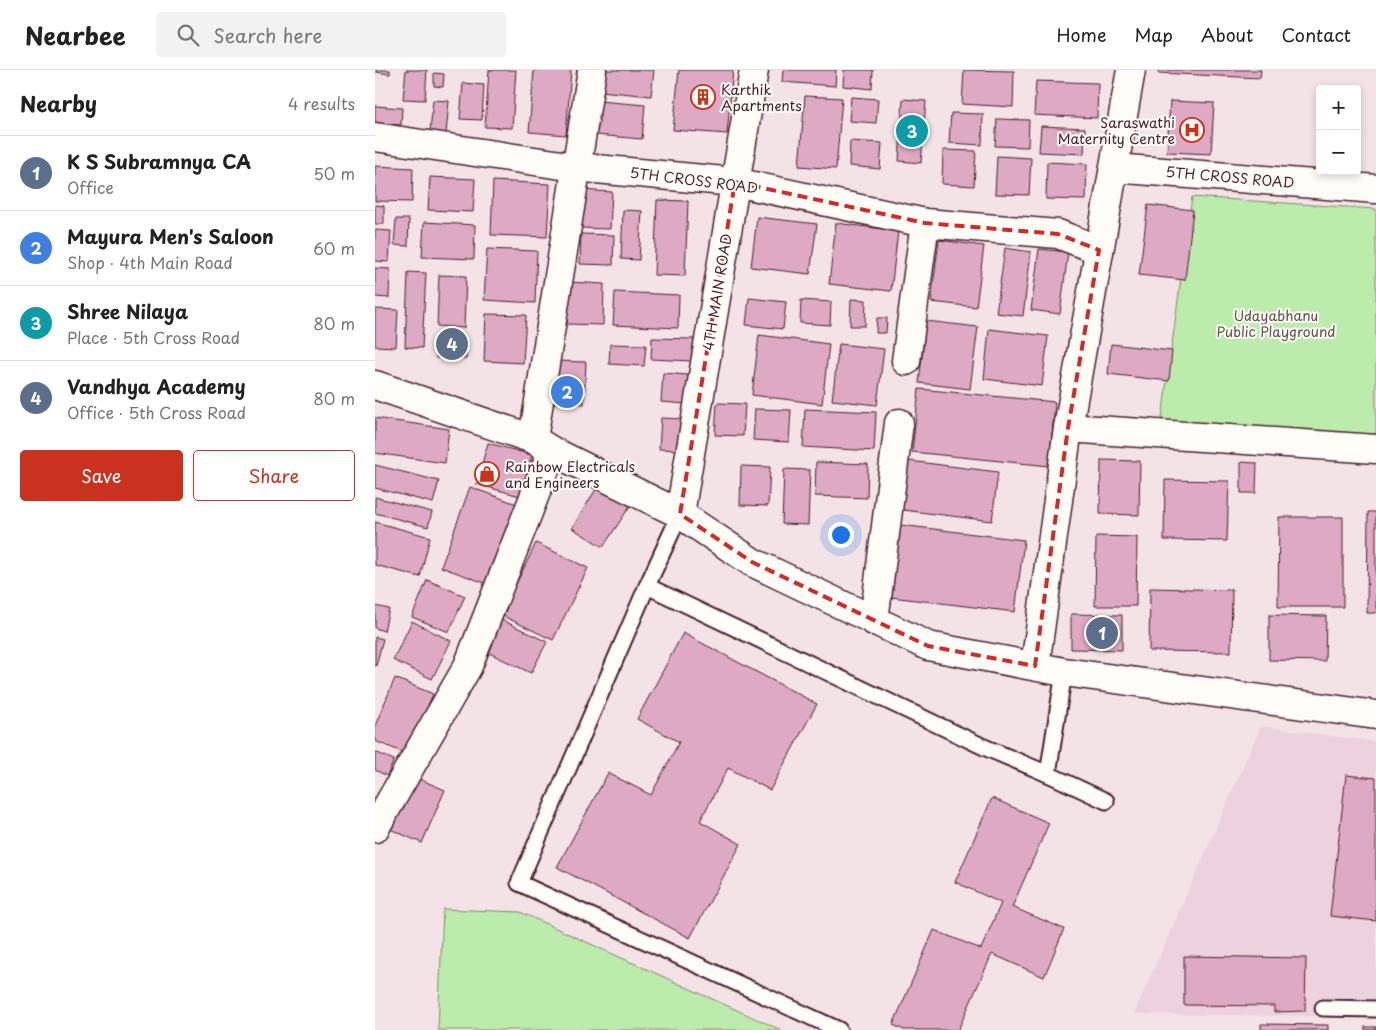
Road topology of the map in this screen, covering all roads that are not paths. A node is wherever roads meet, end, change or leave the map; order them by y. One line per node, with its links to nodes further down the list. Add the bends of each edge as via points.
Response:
1 (592, 70): 5 (street)
2 (754, 70): 7 (street, 4TH MAIN ROAD)
3 (1131, 70): 6 (street)
4 (375, 137): 5 (street, 5TH CROSS ROAD)
5 (575, 167): 7 (street, 5TH CROSS ROAD); 15 (street)
6 (1114, 168): 8 (street, 5TH CROSS ROAD); 10 (street)
7 (735, 182): 9 (street, 5TH CROSS ROAD); 17 (street, 4TH MAIN ROAD)
8 (1376, 189)
9 (925, 224): 10 (street, 5TH CROSS ROAD, via 1058,234); 11 (street)
10 (1099, 250): 14 (street)
11 (906, 361)
12 (375, 385): 15 (street)
13 (899, 423): 19 (street)
14 (1068, 428): 16 (street); 20 (street)
15 (542, 445): 17 (street); 25 (street, via 468,666)
16 (1376, 449)
17 (680, 514): 18 (lane); 19 (street, via 751,562)
18 (647, 586): 23 (lane, via 984,747); 28 (lane, via 519,883)
19 (874, 621): 20 (street, via 929,646)
20 (1035, 666): 21 (street)
21 (1064, 672): 22 (street); 23 (lane)
22 (1376, 715)
23 (1048, 774): 24 (lane)
24 (1106, 801)
25 (375, 828)
26 (1323, 1008): 27 (lane)
27 (1376, 1009)
28 (839, 1030)

